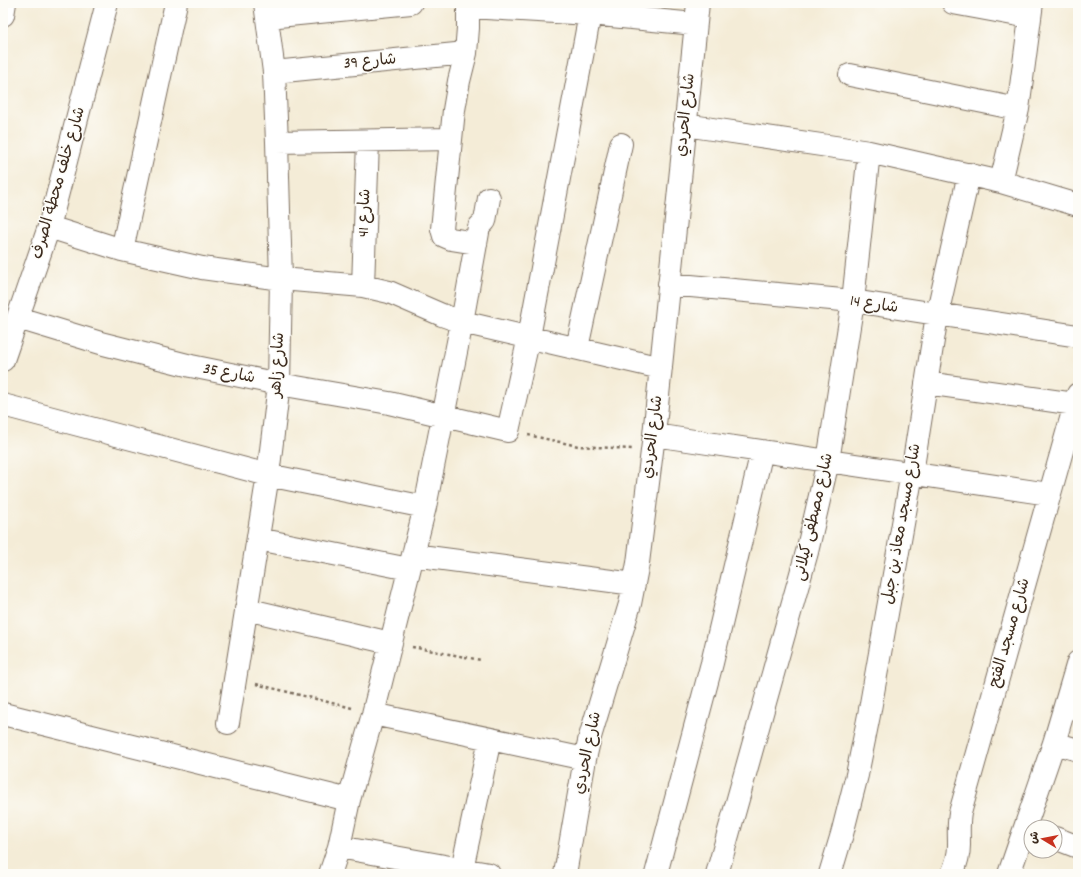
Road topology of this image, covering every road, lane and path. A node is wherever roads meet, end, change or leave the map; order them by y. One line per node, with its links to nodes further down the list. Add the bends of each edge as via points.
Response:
1 (4, 3): 13 (street)
2 (107, 3): 29 (street, شارع خلف محطة الصرف)
3 (176, 3): 31 (street)
4 (411, 3): 8 (street)
5 (698, 3): 14 (street, شارع الحردي)
6 (953, 3): 11 (street)
7 (468, 5): 9 (street); 15 (street)
8 (324, 7): 10 (street)
9 (537, 7): 12 (street)
10 (266, 10): 16 (street, شارع زاهر)
11 (1031, 10): 18 (street)
12 (590, 14): 14 (street); 40 (street)
13 (3, 15)
14 (695, 24): 19 (street, شارع الحردي)
15 (466, 53): 16 (street, شارع 39); 20 (street, via 459,81)
16 (274, 72): 22 (street, شارع زاهر)
17 (850, 75): 18 (street)
18 (1018, 109): 26 (street)
19 (686, 125): 24 (street); 33 (street, شارع الحردي)
20 (451, 139): 21 (street); 30 (street, via 442,229 444,236 451,239)
21 (368, 141): 22 (street); 34 (street, شارع 41)
22 (277, 142): 32 (street, شارع زاهر)
23 (621, 144): 41 (street)
24 (869, 152): 25 (street); 35 (street, شارع مصطفى كيلانى)
25 (969, 174): 26 (street); 36 (street, شارع مسجد معاذ بن جبل)
26 (1001, 182): 28 (street)
27 (489, 198): 30 (street, via 485,221 479,227)
28 (1078, 205)
29 (49, 227): 31 (street); 37 (street, شارع خلف محطة الصرف)
30 (476, 243): 38 (street)
31 (122, 250): 32 (street, via 202,268)
32 (282, 279): 34 (street); 45 (street, شارع زاهر)
33 (669, 284): 35 (street, شارع 14); 43 (street, شارع الحردي)
34 (363, 286): 38 (street, via 389,292)
35 (853, 301): 36 (street, شارع 14); 52 (street, شارع مصطفى كيلانى)
36 (937, 315): 39 (street, شارع 14); 44 (street, شارع مسجد معاذ بن جبل)
37 (18, 318): 42 (street, شارع خلف محطة الصرف); 45 (street, شارع 35, via 104,344 191,366)
38 (462, 322): 40 (street); 48 (street)
39 (1078, 336)
40 (529, 337): 41 (street); 49 (street)
41 (577, 348): 43 (street)
42 (3, 360)
43 (661, 368): 50 (street, شارع الحردي)
44 (926, 383): 46 (street); 53 (street, شارع مسجد معاذ بن جبل)
45 (279, 384): 48 (street, شارع 35, via 389,403); 54 (street, شارع زاهر)
46 (1077, 399): 55 (street, شارع مسجد الفتح)
47 (3, 405): 54 (street)
48 (443, 416): 49 (street, شارع 35); 56 (street)
49 (508, 431): 50 (path, via 578,446)
50 (653, 443): 51 (street); 59 (street, شارع الحردي)
51 (762, 451): 52 (street); 82 (street, via 712,663)
52 (828, 461): 53 (street); 83 (street, شارع مصطفى كيلانى, via 807,552)
53 (912, 473): 55 (street); 84 (street, شارع مسجد معاذ بن جبل, via 857,775)
54 (268, 475): 56 (street); 57 (street, شارع زاهر)
55 (1049, 494): 85 (street, شارع مسجد الفتح, via 960,813 960,846)
56 (425, 507): 58 (street)
57 (258, 539): 58 (street); 60 (street, شارع زاهر)
58 (411, 562): 59 (street); 61 (street)
59 (634, 584): 71 (street, شارع الحردي)
60 (246, 609): 61 (street); 64 (street, شارع زاهر)
61 (390, 643): 62 (path); 66 (street)
62 (482, 660)
63 (1078, 662): 69 (street)
64 (235, 678): 66 (path); 67 (street, شارع زاهر)
65 (3, 714): 72 (street)
66 (373, 714): 68 (street); 72 (street)
67 (228, 723)
68 (490, 739): 71 (street); 78 (street)
69 (1054, 743): 70 (street); 73 (street)
70 (1078, 750)
71 (585, 759): 79 (street, شارع الحردي)
72 (349, 800): 77 (street)
73 (1031, 819)
74 (1023, 841): 86 (street)
75 (1063, 841): 76 (street)
76 (1078, 846)
77 (339, 847): 78 (street); 80 (street)
78 (462, 869): 81 (street)
79 (566, 869)
80 (330, 874)
81 (489, 874)
82 (656, 874)
83 (718, 874)
84 (830, 874)
85 (952, 874)
86 (1009, 874)

